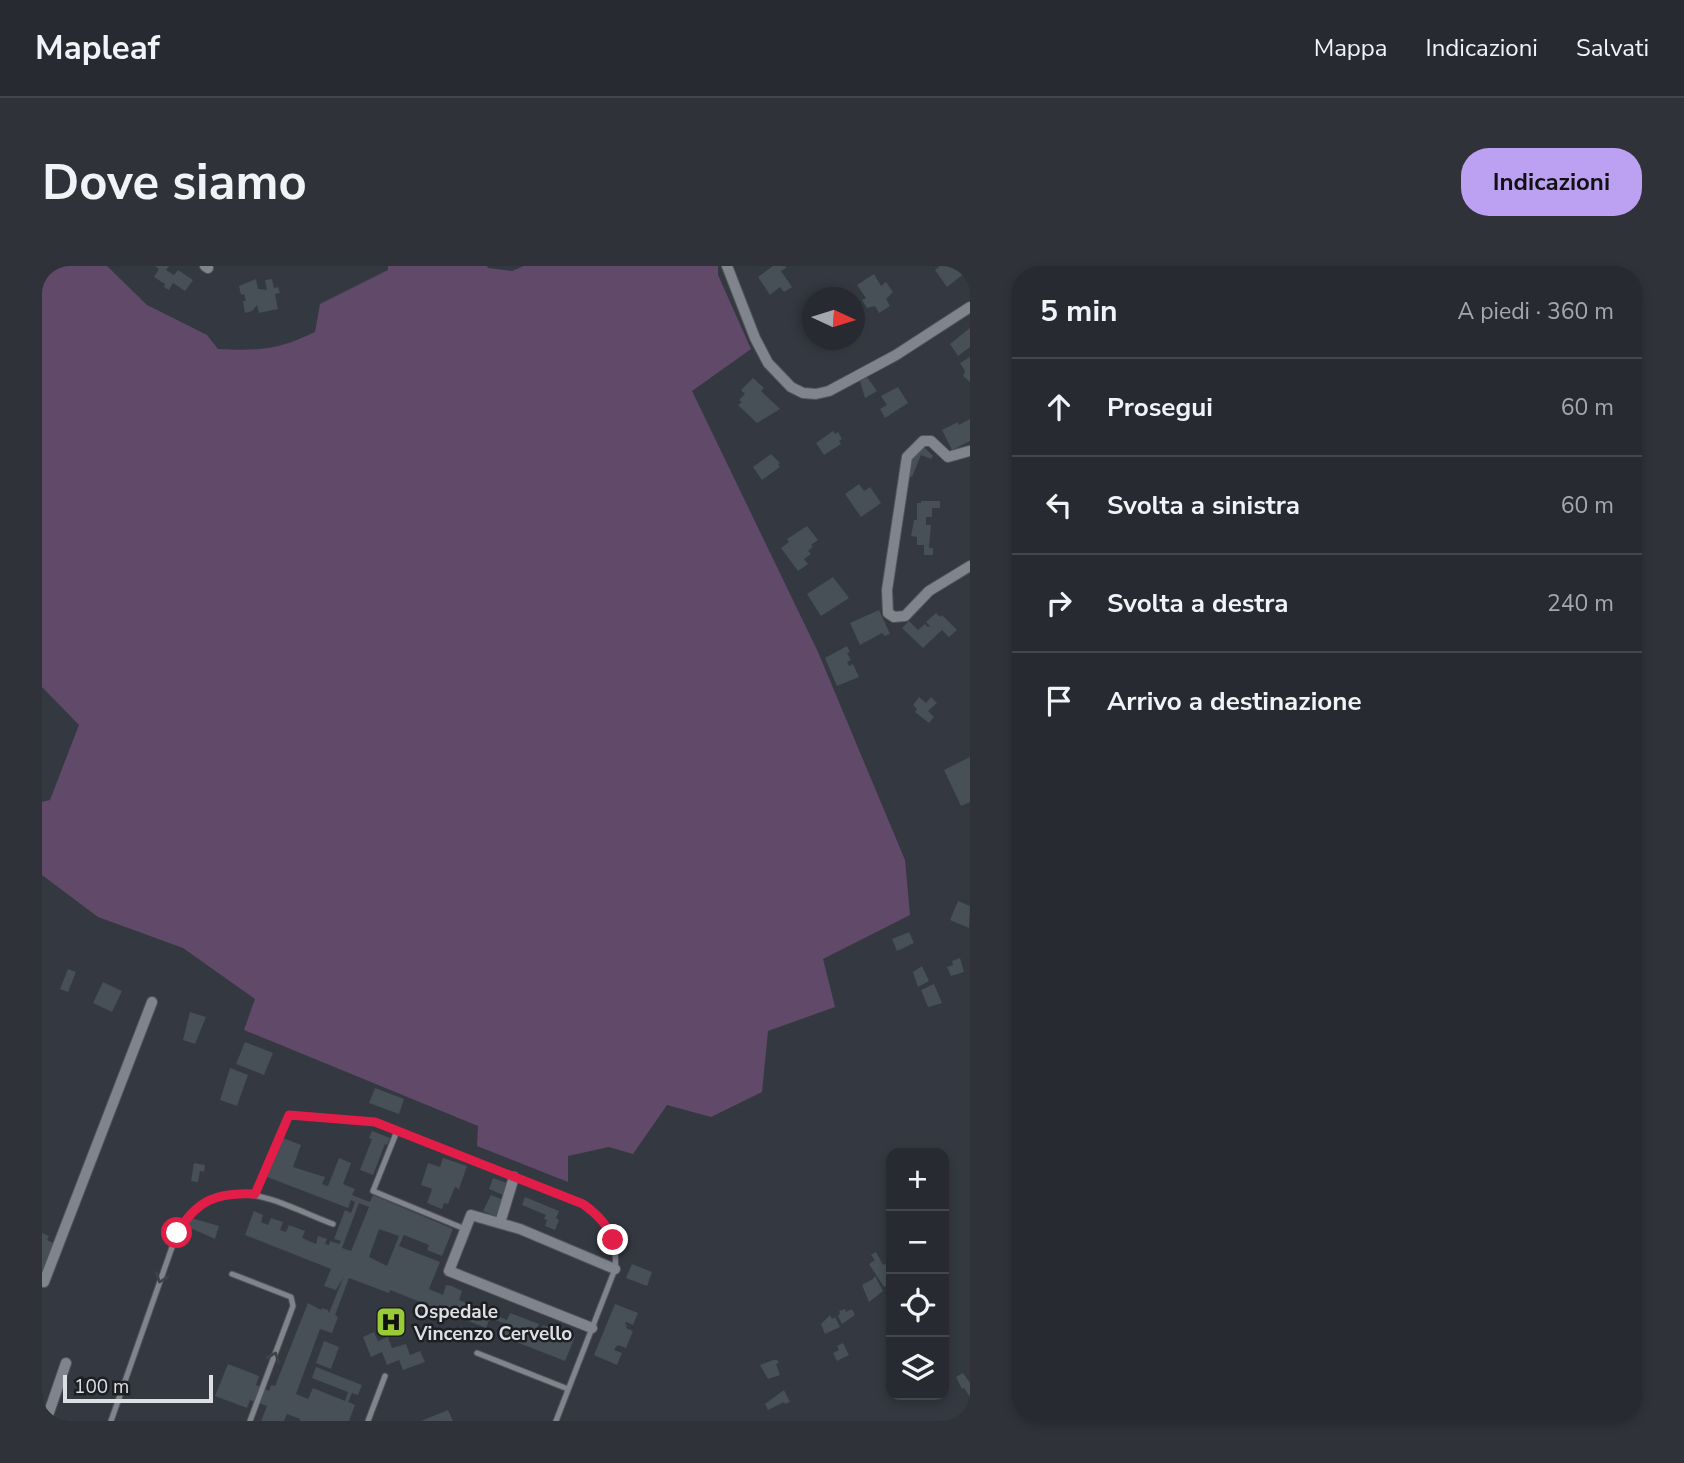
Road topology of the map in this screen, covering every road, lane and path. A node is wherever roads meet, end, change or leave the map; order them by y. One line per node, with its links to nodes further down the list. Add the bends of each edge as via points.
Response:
1 (727, 266): 2 (street, via 768,363 790,387 803,393 830,391)
2 (970, 307)
3 (969, 451): 4 (street, via 948,457 932,441 923,441 907,457 887,590 888,613 905,615 929,591)
4 (970, 566)
5 (152, 1002): 14 (street)
6 (397, 1131): 7 (lane); 8 (lane, via 375,1122 289,1115); 11 (lane, via 373,1191)
7 (514, 1177): 9 (street); 12 (lane, via 598,1214 613,1240)
8 (255, 1194): 10 (lane); 21 (lane, one-way to 21, via 221,1195 202,1203 187,1217 177,1233)
9 (500, 1223): 11 (street, via 471,1215); 12 (street)
10 (333, 1224)
11 (466, 1229): 15 (street, via 449,1271)
12 (615, 1269): 15 (lane)
13 (232, 1274): 22 (lane, one-way to 13, via 293,1306 290,1297)
14 (42, 1281)
15 (592, 1328): 19 (lane)
16 (477, 1353): 19 (lane)
17 (66, 1363): 20 (street)
18 (385, 1376): 23 (lane)
19 (568, 1389): 24 (lane)
20 (46, 1421)
21 (111, 1421)
22 (250, 1421)
23 (368, 1421)
24 (556, 1421)

